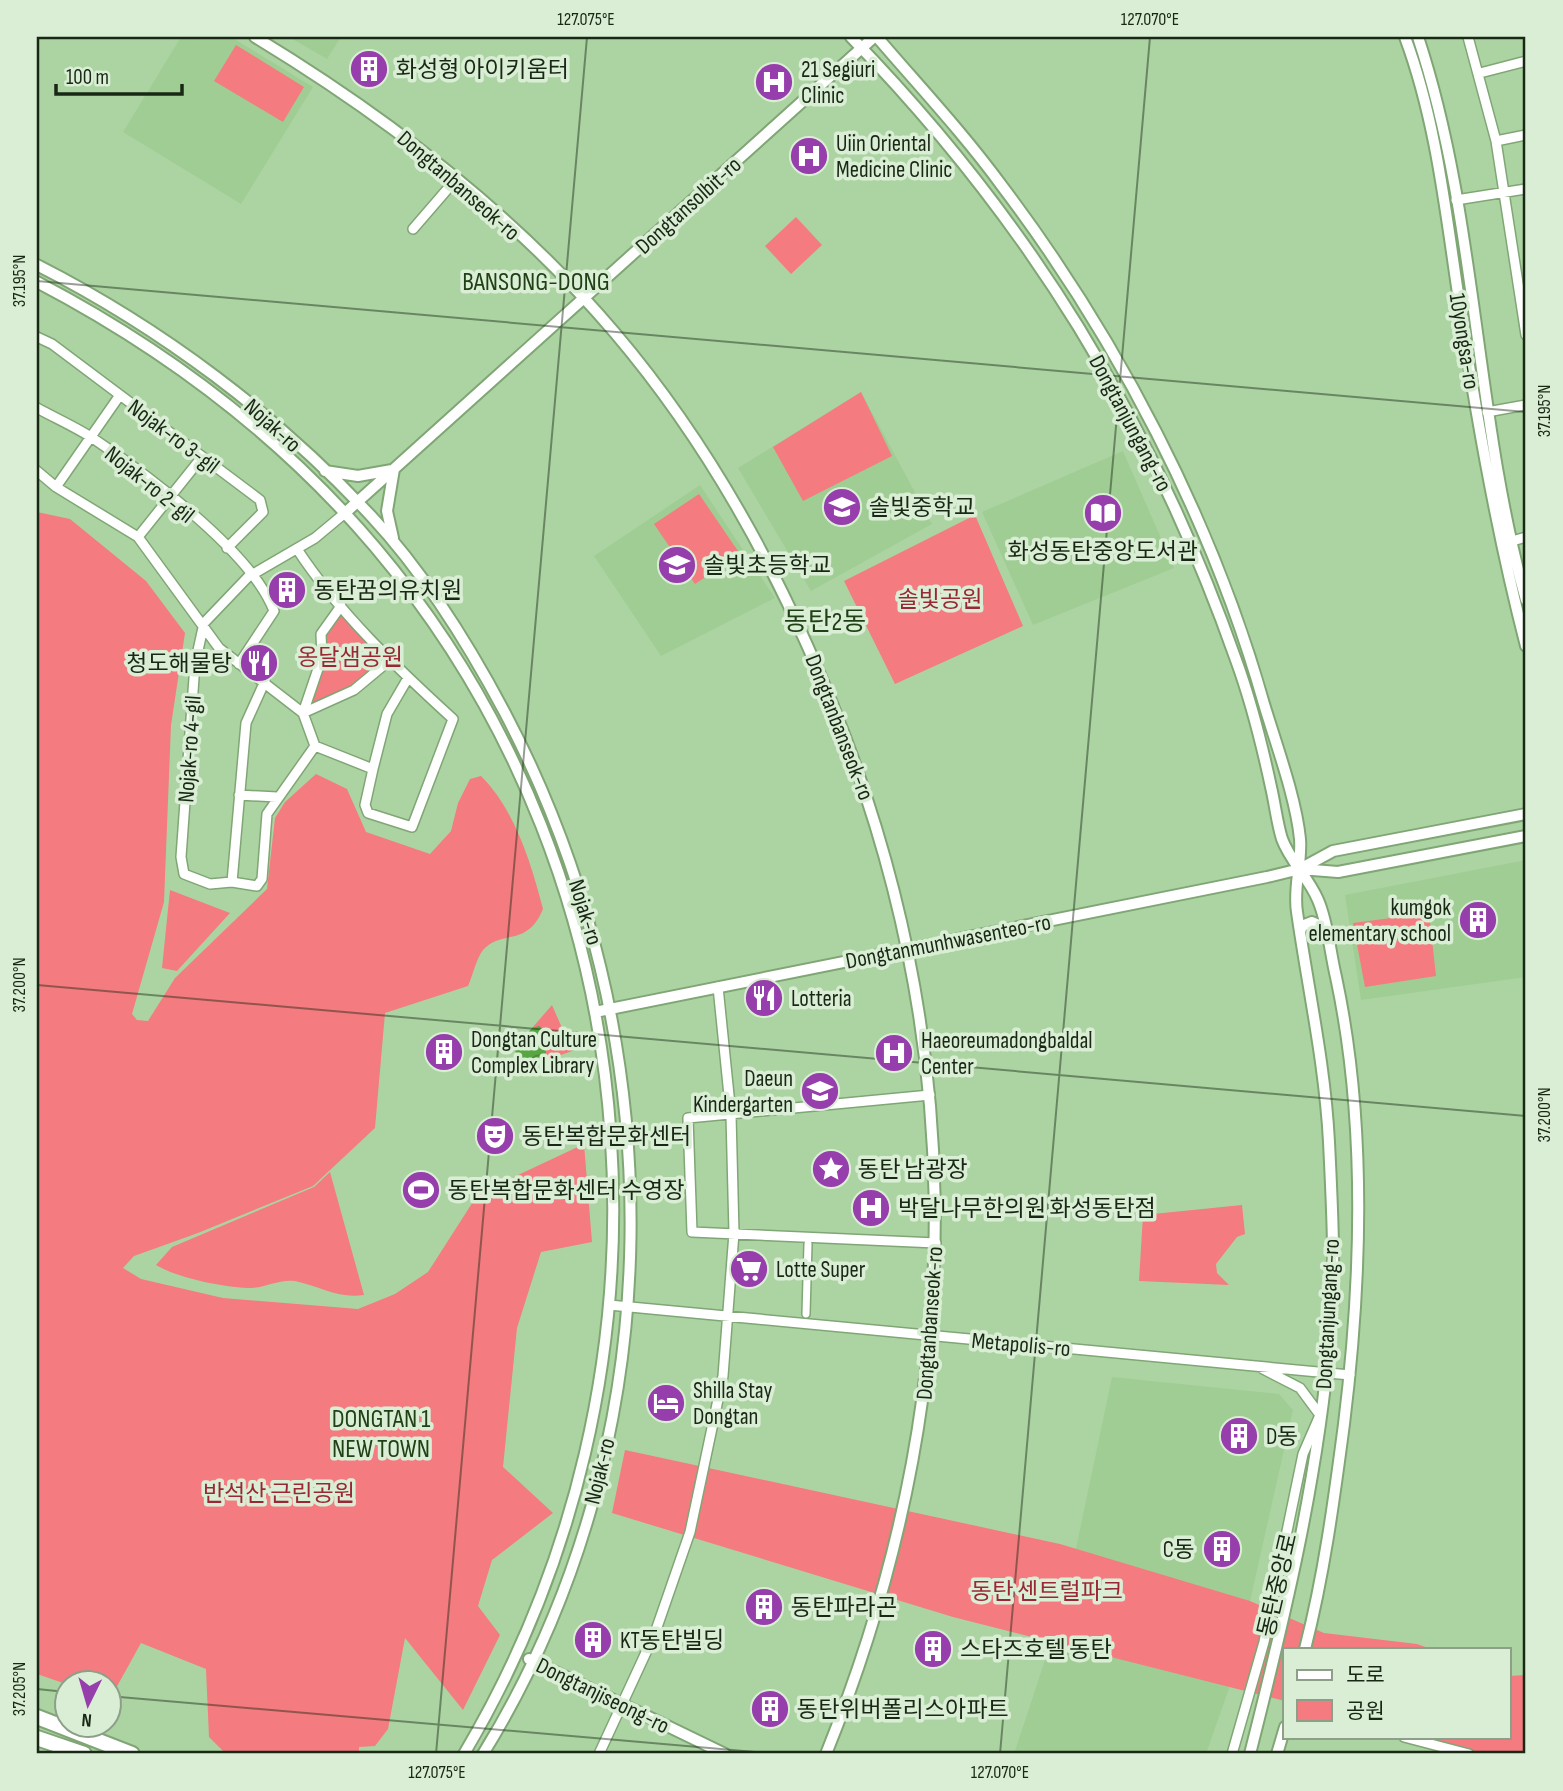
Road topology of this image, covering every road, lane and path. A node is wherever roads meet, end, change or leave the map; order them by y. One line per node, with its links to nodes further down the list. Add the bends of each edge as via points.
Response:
1 (256, 37): 12 (street, Dongtanbanseok-ro, via 378,116)
2 (850, 37): 7 (street, Dongtanjungang-ro)
3 (876, 37): 7 (street, Dongtansolbit-ro); 59 (street, Dongtanjungang-ro, via 1041,238 1085,306 1204,531 1253,666 1300,836)
4 (1405, 37): 38 (street, 10yongsa-ro, via 1437,157 1477,422)
5 (1418, 37): 15 (street, 10yongsa-ro, via 1443,121)
6 (1468, 37): 9 (street)
7 (863, 49): 19 (street, Dongtansolbit-ro); 59 (street, Dongtanjungang-ro, via 959,155 1009,219 1130,416 1216,604 1257,731 1283,841)
8 (1526, 61): 9 (street)
9 (1480, 73): 11 (street)
10 (1526, 135): 11 (street)
11 (1496, 141): 14 (street)
12 (457, 178): 16 (street); 19 (street, Dongtanbanseok-ro)
13 (1526, 190): 14 (street)
14 (1504, 192): 15 (street); 20 (street)
15 (1456, 200): 25 (street, 10yongsa-ro)
16 (413, 229)
17 (37, 265): 30 (street, Nojak-ro, via 208,371)
18 (37, 282): 31 (street, Nojak-ro, via 179,366 264,434)
19 (584, 299): 28 (street, Dongtansolbit-ro); 63 (street, Dongtanbanseok-ro, via 690,431 771,565 856,758)
20 (1526, 330)
21 (37, 337): 22 (street, Nojak-ro 3-gil)
22 (120, 395): 26 (street); 27 (street, Nojak-ro 3-gil)
23 (1526, 405): 25 (street)
24 (37, 408): 26 (street, Nojak-ro 2-gil)
25 (1487, 412): 38 (street, 10yongsa-ro)
26 (92, 438): 32 (street); 33 (street, Nojak-ro 2-gil)
27 (202, 457): 33 (street); 40 (street, Nojak-ro 3-gil, via 260,500 262,512)
28 (394, 469): 30 (street, via 358,476); 34 (street, Dongtansolbit-ro); 39 (street, via 387,511)
29 (37, 471): 32 (street)
30 (324, 471): 31 (street, via 325,481); 34 (street, Nojak-ro)
31 (313, 481): 35 (street, Nojak-ro)
32 (56, 487): 36 (street)
33 (171, 497): 36 (street); 40 (street, Nojak-ro 2-gil)
34 (357, 502): 35 (street, Dongtansolbit-ro); 39 (street, Nojak-ro)
35 (345, 513): 41 (street); 42 (street, Nojak-ro)
36 (138, 537): 46 (street)
37 (1526, 537): 38 (street)
38 (1505, 543): 44 (street, 10yongsa-ro); 47 (street, 10yongsa-ro)
39 (394, 544): 42 (street, via 382,542); 64 (street, Nojak-ro, via 470,651 517,736 571,862)
40 (227, 548): 43 (street, Nojak-ro 2-gil)
41 (297, 548): 43 (street); 45 (street)
42 (379, 552): 65 (street, Nojak-ro, via 451,654 506,751 547,844)
43 (253, 574): 46 (street); 49 (street, via 274,611)
44 (1526, 600)
45 (341, 606): 48 (street); 52 (street, via 321,635 322,657)
46 (204, 624): 49 (street, via 219,648); 60 (street, Nojak-ro 4-gil, via 195,664 181,857 184,874 210,884)
47 (1526, 646)
48 (390, 660): 50 (street); 52 (street, via 347,694)
49 (239, 664): 51 (street)
50 (408, 678): 54 (street, via 387,714); 54 (street, via 453,719 412,827 368,813 365,804)
51 (265, 681): 52 (street); 55 (street, via 246,723)
52 (303, 713): 53 (street)
53 (315, 746): 54 (street); 56 (street)
54 (373, 769)
55 (239, 795): 56 (street); 60 (street)
56 (277, 796): 60 (street, via 267,814 262,879 257,886)
57 (1526, 814): 59 (street, Dongtanmunhwasenteo-ro, via 1333,851)
58 (1526, 836): 59 (street, Dongtanmunhwasenteo-ro, via 1338,872)
59 (1300, 869): 61 (street, Dongtanjungang-ro, via 1319,901); 62 (street, Dongtanjungang-ro, via 1296,905); 63 (street, Dongtanmunhwasenteo-ro)
60 (232, 882)
61 (1325, 928): 62 (street, via 1312,922); 85 (street, Dongtanjungang-ro, via 1353,1091 1357,1241)
62 (1300, 932): 84 (street, Dongtanjungang-ro, via 1321,1056 1329,1143 1332,1275)
63 (910, 949): 66 (street, Dongtanmunhwasenteo-ro); 71 (street, Dongtanbanseok-ro)
64 (599, 954): 65 (street, via 592,961); 67 (street, Nojak-ro)
65 (583, 957): 68 (street, Nojak-ro)
66 (718, 987): 67 (street, Dongtanmunhwasenteo-ro); 72 (street)
67 (611, 1009): 68 (street, Dongtanmunhwasenteo-ro); 69 (street, Nojak-ro)
68 (595, 1012): 70 (street, Nojak-ro)
69 (621, 1065): 70 (street, via 611,1062); 77 (street, Nojak-ro, via 632,1178)
70 (604, 1067): 76 (street, Nojak-ro, via 615,1179)
71 (930, 1095): 72 (street); 74 (street, Dongtanbanseok-ro)
72 (731, 1115): 73 (street); 73 (street, via 688,1118 692,1232)
73 (734, 1233): 74 (street); 81 (street)
74 (936, 1243): 82 (street, Dongtanbanseok-ro)
75 (808, 1244): 80 (street)
76 (614, 1255): 77 (street, via 622,1261); 78 (street, Nojak-ro)
77 (631, 1256): 79 (street, Nojak-ro)
78 (608, 1305): 79 (street, Metapolis-ro); 87 (street, Nojak-ro, via 588,1443)
79 (628, 1307): 81 (street, Metapolis-ro); 88 (street, Nojak-ro, via 606,1448)
80 (806, 1314)
81 (728, 1317): 82 (street, Metapolis-ro); 93 (street, via 723,1376 690,1532)
82 (932, 1336): 83 (street, Metapolis-ro); 106 (street, Dongtanbanseok-ro, via 920,1428 882,1598)
83 (1258, 1367): 84 (street, Metapolis-ro); 86 (street, via 1300,1388)
84 (1326, 1373): 85 (street, Metapolis-ro); 86 (street, Dongtanjungang-ro)
85 (1350, 1375): 89 (street, Dongtanjungang-ro, via 1335,1504)
86 (1320, 1415): 107 (street, 동탄중앙로, via 1303,1454 1264,1642); 108 (street, Dongtanjungang-ro, via 1306,1520)
87 (544, 1590): 88 (street, via 551,1598); 90 (street, Nojak-ro)
88 (561, 1596): 91 (street, Nojak-ro)
89 (1305, 1648)
90 (518, 1654): 91 (street, Dongtanjiseong-ro); 92 (street, Nojak-ro)
91 (533, 1661): 93 (street, Dongtanjiseong-ro); 94 (street, Nojak-ro)
92 (494, 1702): 94 (street, via 504,1700); 102 (street, Nojak-ro)
93 (624, 1705): 99 (street, Dongtanjiseong-ro); 104 (street)
94 (508, 1709): 103 (street, Nojak-ro)
95 (37, 1717): 101 (main road)
96 (1283, 1734): 109 (street)
97 (37, 1738): 100 (main road)
98 (1408, 1738): 110 (street)
99 (703, 1750): 105 (street, Dongtanjiseong-ro)
100 (84, 1754)
101 (132, 1754)
102 (464, 1754)
103 (483, 1754)
104 (599, 1754)
105 (725, 1754)
106 (826, 1754)
107 (1232, 1754)
108 (1250, 1754)
109 (1277, 1754)
110 (1469, 1754)

